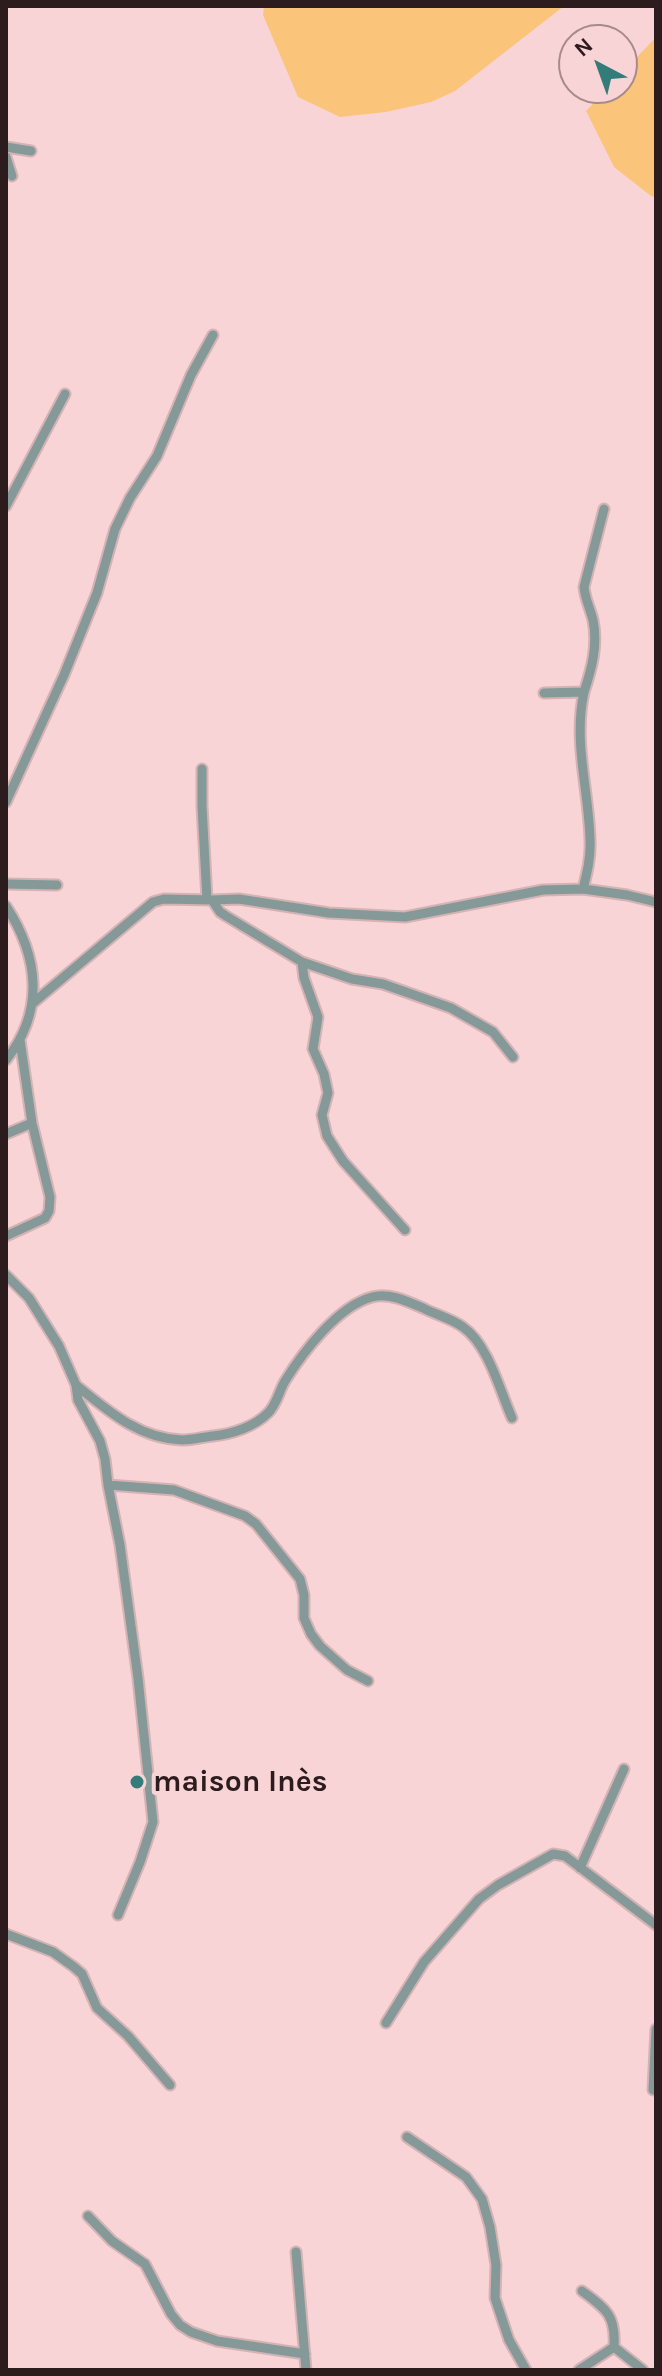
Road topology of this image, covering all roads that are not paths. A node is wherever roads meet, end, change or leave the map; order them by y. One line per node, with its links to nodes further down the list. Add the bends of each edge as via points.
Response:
1 (6, 147): 2 (street)
2 (31, 151)
3 (6, 157): 4 (street)
4 (12, 176)
5 (213, 335): 12 (street, via 157,456 115,529 97,593)
6 (65, 394): 7 (street)
7 (6, 506)
8 (604, 509): 9 (street, via 584,587 595,643)
9 (584, 692): 10 (street); 15 (street, via 581,758 590,841)
10 (544, 693)
11 (202, 769): 16 (street)
12 (6, 802)
13 (6, 884): 14 (street)
14 (57, 885)
15 (583, 889): 16 (street, via 519,893 405,917); 17 (street)
16 (210, 900): 19 (street, via 220,912); 20 (street, via 153,902)
17 (656, 902)
18 (6, 906): 20 (street, via 29,956)
19 (302, 962): 22 (street, via 451,1008 493,1032); 26 (street, via 318,1017 313,1049 328,1093 322,1115 327,1136)
20 (33, 1003): 21 (street)
21 (20, 1040): 23 (street); 24 (street)
22 (513, 1057)
23 (6, 1060)
24 (32, 1123): 25 (street); 27 (street, via 49,1211 45,1218)
25 (6, 1134)
26 (405, 1230)
27 (6, 1236)
28 (6, 1275): 29 (street, via 44,1320)
29 (76, 1385): 30 (street, via 115,1417 158,1436 182,1440 221,1435 266,1415 294,1368 344,1311 373,1297 392,1297 474,1336); 31 (street, via 78,1400 100,1441)
30 (512, 1418)
31 (108, 1485): 32 (street, via 174,1490 256,1524 300,1579 311,1634 347,1670); 35 (street, via 138,1678 152,1813 151,1832)
32 (368, 1681)
33 (624, 1769): 34 (street)
34 (580, 1868): 36 (street); 38 (street, via 553,1854 479,1899 424,1962)
35 (118, 1915)
36 (656, 1925)
37 (6, 1934): 40 (street, via 53,1952 82,1974 97,2008)
38 (386, 2023)
39 (656, 2029): 41 (street)
40 (170, 2085)
41 (653, 2090)
42 (407, 2137): 49 (street, via 466,2177 482,2199 496,2265 495,2298)
43 (88, 2216): 47 (street, via 145,2264 171,2314 191,2332)
44 (296, 2252): 47 (street)
45 (582, 2291): 46 (street, via 610,2318)
46 (614, 2347): 50 (street); 51 (street)
47 (305, 2354): 48 (street)
48 (306, 2370)
49 (526, 2370)
50 (579, 2370)
51 (643, 2370)

